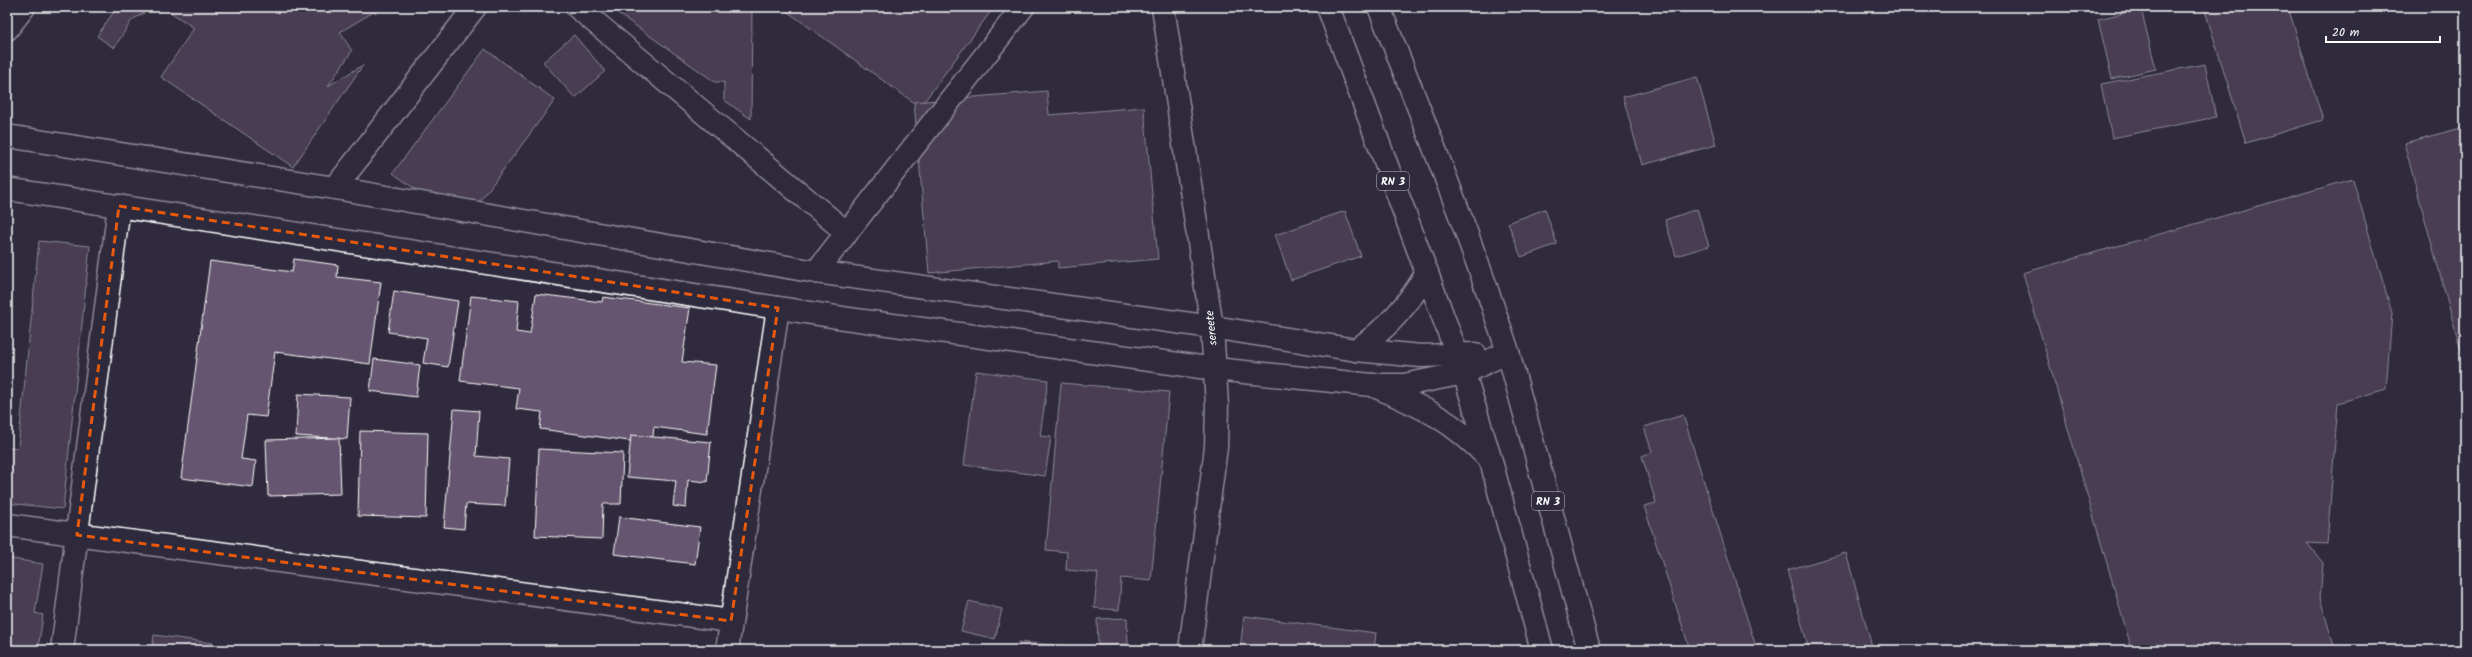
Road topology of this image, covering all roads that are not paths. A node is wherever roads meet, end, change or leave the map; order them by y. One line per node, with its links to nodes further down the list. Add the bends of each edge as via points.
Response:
1 (24, 7): 8 (main road)
2 (475, 7): 10 (main road)
3 (577, 7): 13 (main road)
4 (1023, 7): 13 (main road)
5 (1163, 7): 17 (main road, sereete)
6 (1328, 7): 15 (main road, RN 3)
7 (1379, 7): 19 (main road, RN 3, via 1476,257)
8 (7, 29)
9 (7, 136): 10 (main road)
10 (335, 188): 14 (main road)
11 (7, 189): 12 (main road)
12 (118, 206): 16 (main road); 25 (main road)
13 (847, 233): 14 (main road)
14 (816, 272): 17 (main road)
15 (1426, 272): 18 (main road, via 1404,308 1374,338); 20 (main road, RN 3)
16 (778, 308): 21 (main road); 26 (main road)
17 (1212, 327): 18 (main road); 21 (main road, sereete)
18 (1356, 350): 20 (main road, via 1421,356)
19 (1508, 352): 20 (main road); 31 (main road, RN 3)
20 (1461, 364): 22 (main road, via 1411,384); 23 (main road, RN 3)
21 (1215, 369): 22 (main road); 29 (main road, sereete, via 1216,447)
22 (1372, 385): 23 (main road, via 1441,417 1457,428)
23 (1491, 461): 30 (main road, RN 3)
24 (7, 524): 25 (main road)
25 (77, 535): 26 (main road); 27 (main road)
26 (731, 621): 28 (main road)
27 (62, 650)
28 (726, 650)
29 (1190, 650)
30 (1542, 650)
31 (1589, 650)

